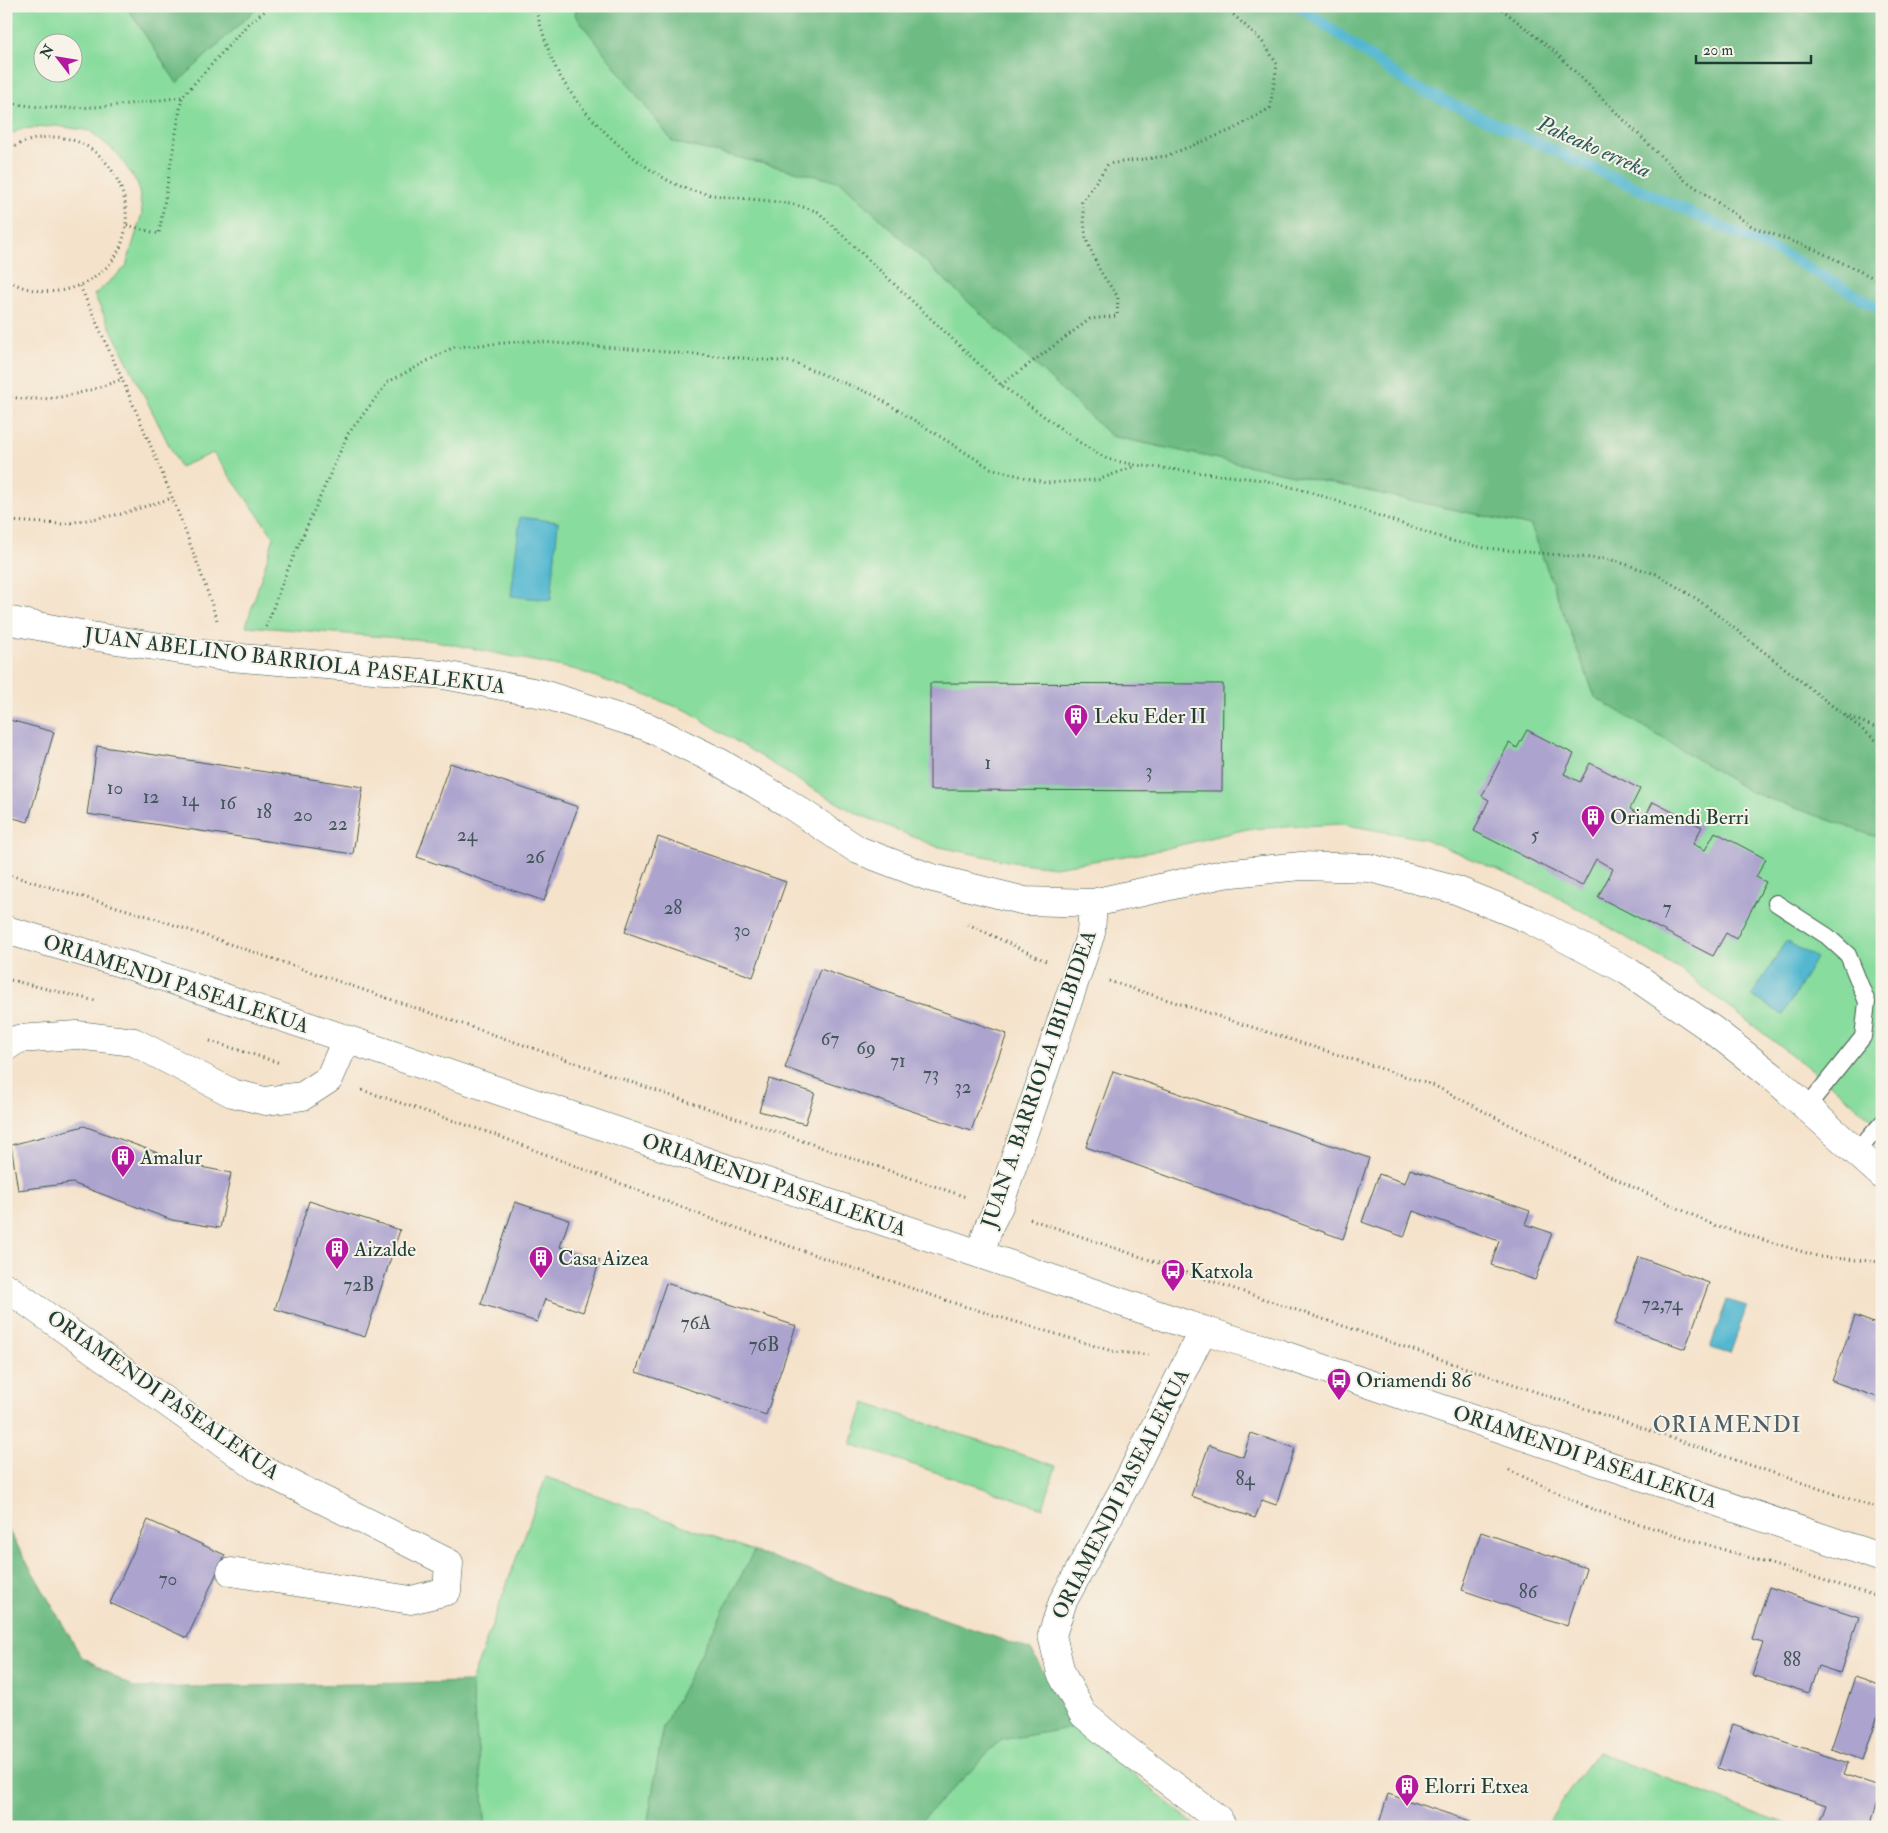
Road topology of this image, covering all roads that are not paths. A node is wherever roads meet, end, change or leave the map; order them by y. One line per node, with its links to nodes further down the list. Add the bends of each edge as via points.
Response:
1 (6, 620): 2 (street, JUAN ABELINO BARRIOLA PASEALEKUA, via 218,656 444,675 543,694 648,727 719,762 858,850 929,877 1025,901)
2 (1093, 903): 7 (street, JUAN ABELINO BARRIOLA PASEALEKUA, via 1223,874 1302,866 1370,868 1456,890 1528,919 1626,970 1713,1030); 11 (street, JUAN A. BARRIOLA IBILBIDEA, via 1092,933)
3 (1776, 903): 7 (lane, via 1827,936 1848,955 1867,1002 1863,1037)
4 (6, 930): 5 (street, ORIAMENDI PASEALEKUA, via 131,966)
5 (346, 1040): 6 (street, via 329,1079 303,1096 265,1101 232,1093 134,1042 77,1035 18,1039); 11 (street, ORIAMENDI PASEALEKUA)
6 (6, 1047)
7 (1806, 1108): 9 (street, JUAN ABELINO BARRIOLA PASEALEKUA)
8 (1882, 1123): 9 (lane)
9 (1856, 1153): 10 (street, JUAN ABELINO BARRIOLA PASEALEKUA)
10 (1882, 1175)
11 (980, 1254): 13 (street, ORIAMENDI PASEALEKUA)
12 (6, 1286): 15 (street, ORIAMENDI PASEALEKUA, via 258,1466 449,1563 447,1591 411,1600)
13 (1203, 1330): 14 (street, ORIAMENDI PASEALEKUA); 16 (street, ORIAMENDI PASEALEKUA, via 1129,1479 1062,1601 1052,1635 1061,1673 1083,1714)
14 (1882, 1558)
15 (231, 1572)
16 (1225, 1826)

